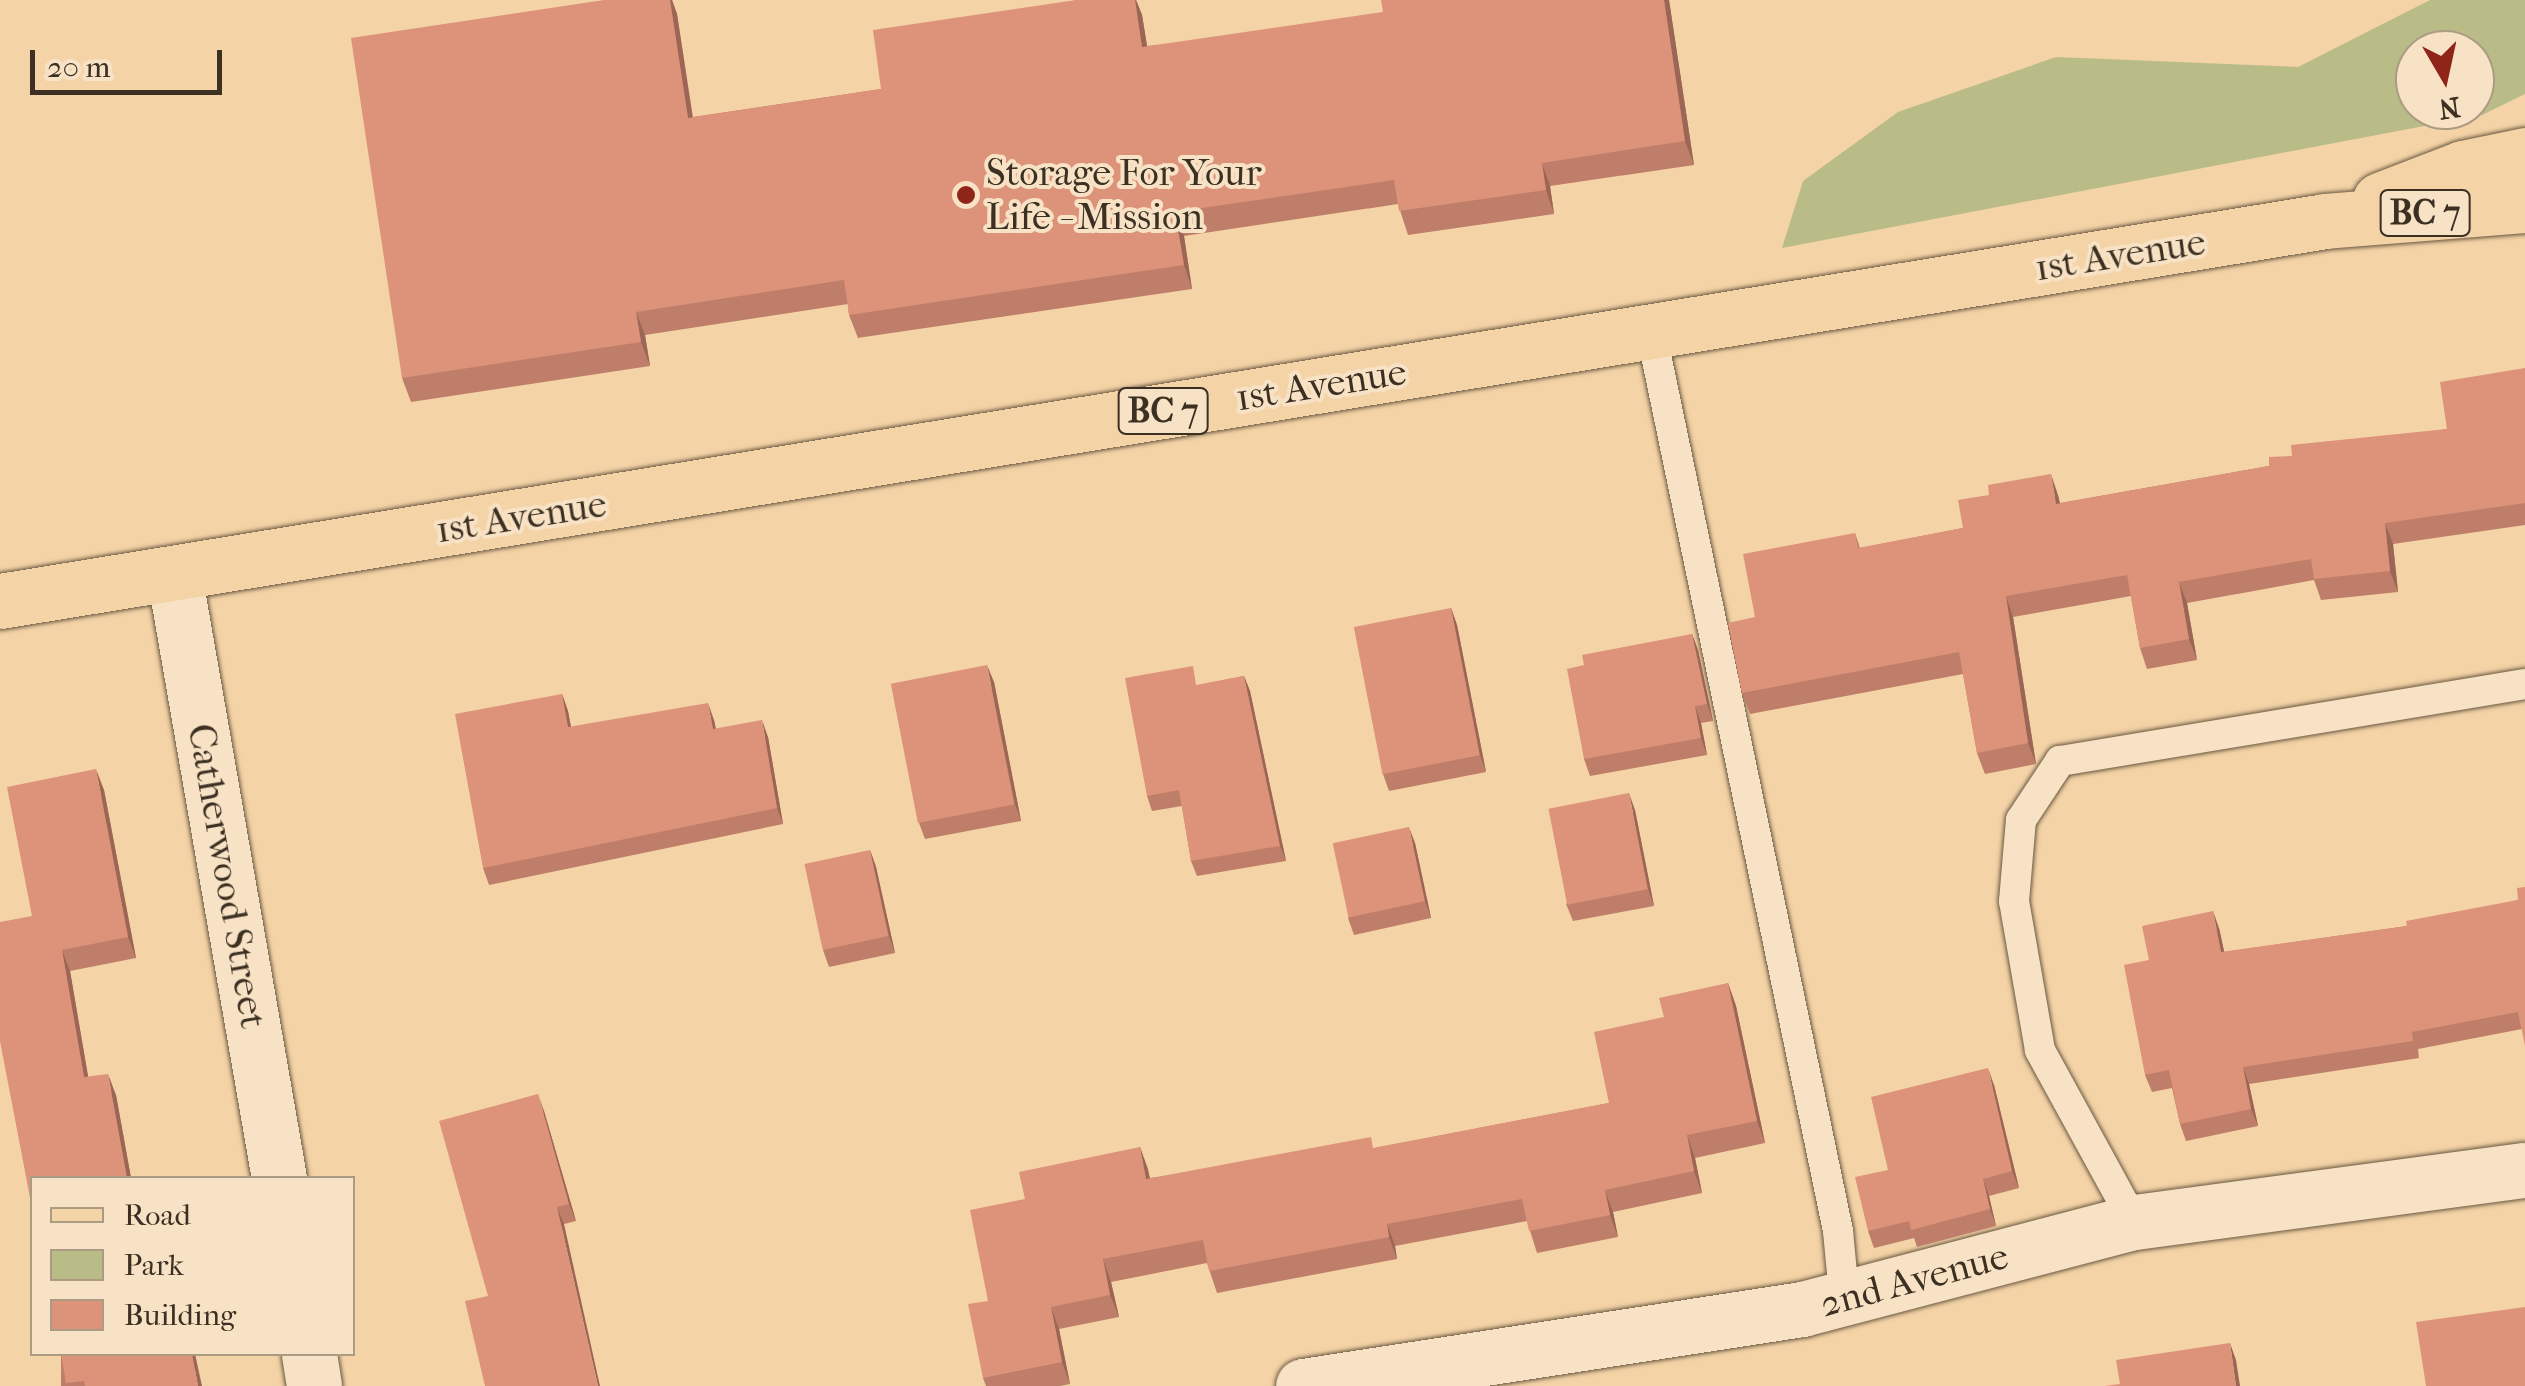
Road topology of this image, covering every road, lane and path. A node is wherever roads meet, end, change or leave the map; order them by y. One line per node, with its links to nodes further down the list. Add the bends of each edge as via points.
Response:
1 (2525, 155): 3 (main road, via 2463,168)
2 (2525, 205): 3 (main road, 1st Avenue / BC 7)
3 (2325, 221): 4 (main road, 1st Avenue / BC 7)
4 (1651, 331): 5 (main road, 1st Avenue / BC 7); 11 (lane, via 1838,1230)
5 (174, 574): 6 (main road, 1st Avenue / BC 7); 9 (street, Catherwood Street)
6 (0, 601)
7 (2525, 684): 10 (lane, via 2060,761 2021,820 2014,900 2040,1050)
8 (2525, 1170): 10 (street, 2nd Avenue)
9 (279, 1176)
10 (2134, 1222): 11 (street, 2nd Avenue)
11 (1821, 1304): 14 (street, 2nd Avenue)
12 (309, 1356): 13 (street)
13 (314, 1386)
14 (1302, 1386)

